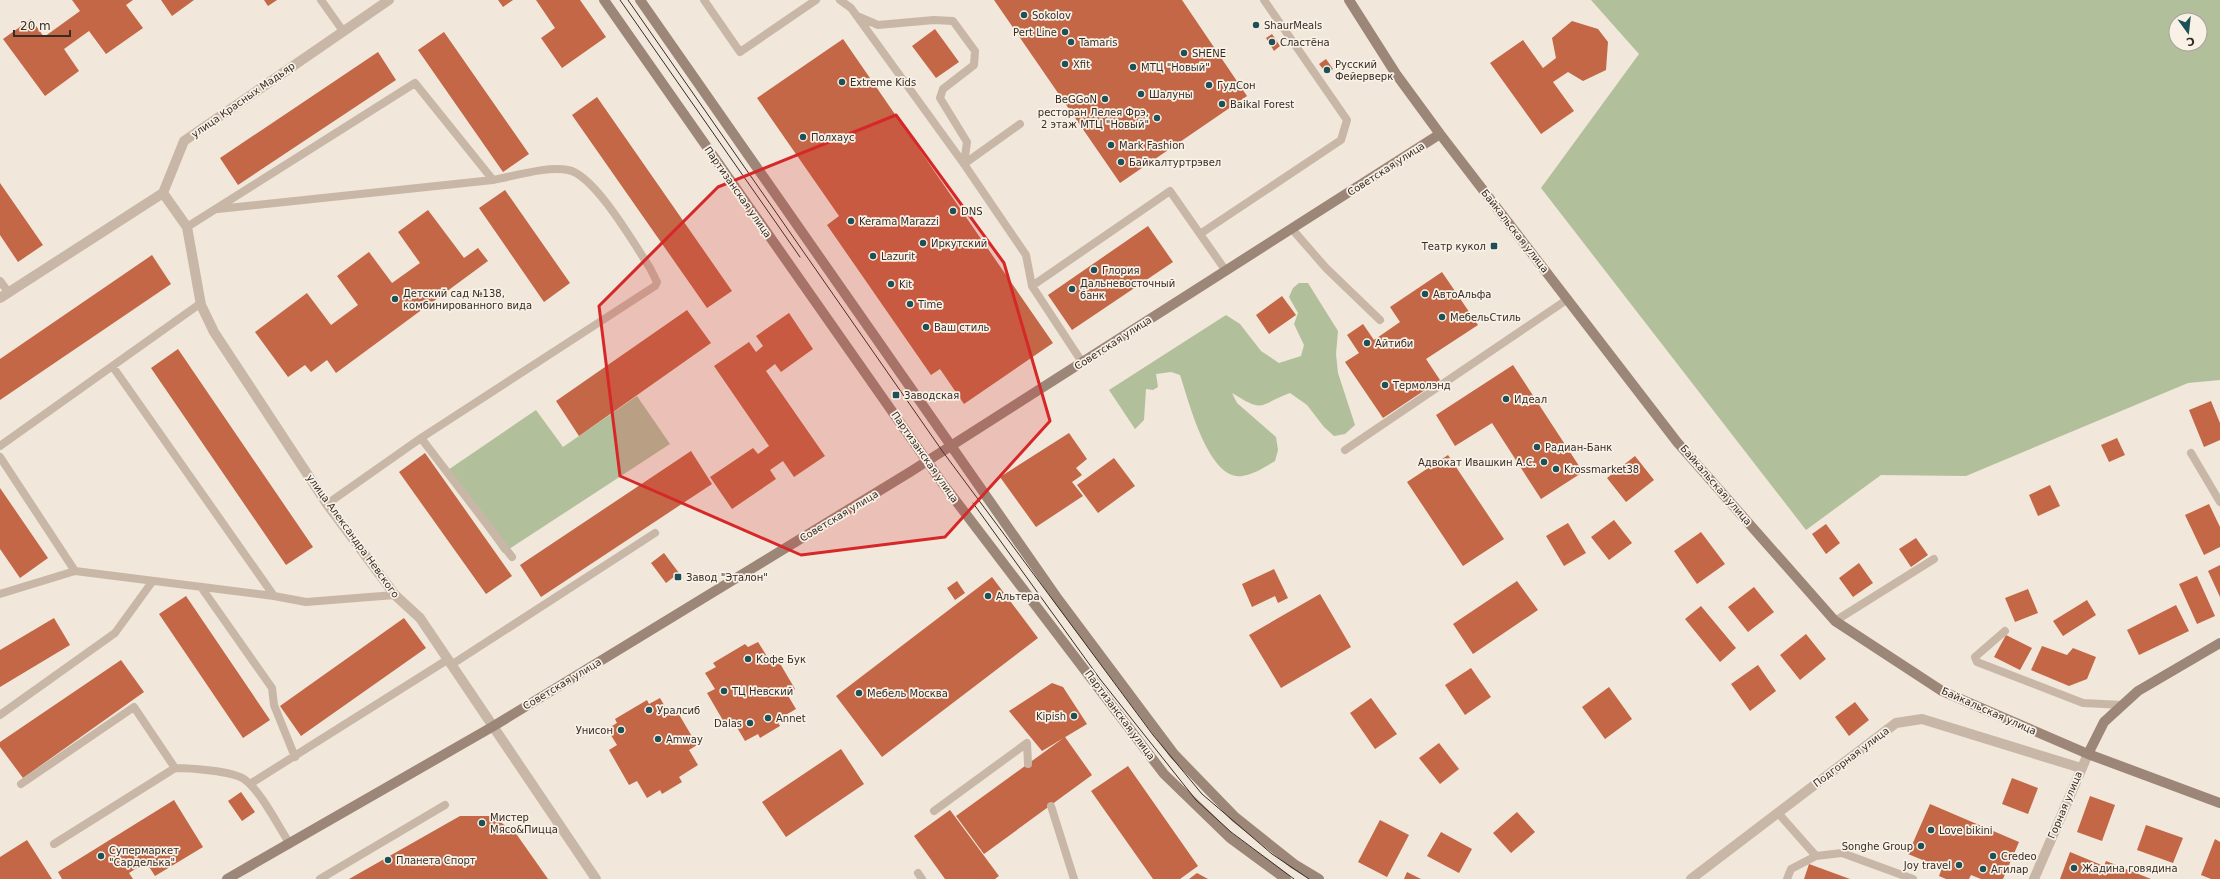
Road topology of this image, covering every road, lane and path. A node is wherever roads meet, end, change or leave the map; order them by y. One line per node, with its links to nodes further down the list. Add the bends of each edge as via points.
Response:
1 (321, 0): 11 (lane)
2 (389, 0): 11 (street, улица Красных Мадьяр)
3 (604, 0): 36 (street, Партизанская улица)
4 (640, 0): 31 (street, Партизанская улица)
5 (704, 0): 6 (lane, via 740,52)
6 (816, 0)
7 (840, 0): 10 (lane, via 851,8)
8 (1264, 0): 20 (lane, via 1347,120 1341,140)
9 (1349, 0): 13 (street, Байкальская улица, via 1396,74)
10 (856, 16): 14 (lane); 14 (lane, via 878,25 934,20 953,21 975,51 974,66 943,89 940,98 967,142)
11 (343, 31): 16 (street, улица Красных Мадьяр, via 184,141)
12 (1020, 124): 14 (lane)
13 (1440, 134): 19 (street, Советская улица); 25 (street, Байкальская улица)
14 (964, 164): 23 (lane, via 1026,254)
15 (493, 180): 17 (lane); 17 (lane, via 415,84); 30 (lane, via 557,169 578,172 594,187 650,268 657,282 656,286)
16 (163, 192): 18 (street, улица Александра Невского); 24 (street)
17 (218, 208): 18 (lane)
18 (187, 228): 26 (street, улица Александра Невского)
19 (1292, 229): 21 (street, Советская улица); 27 (lane, via 1326,268)
20 (1200, 234): 21 (lane); 23 (lane, via 1170,191)
21 (1226, 271): 28 (street, Советская улица)
22 (0, 281): 24 (lane)
23 (1032, 286): 28 (lane)
24 (4, 296)
25 (1568, 299): 33 (lane); 48 (street, Байкальская улица, via 1677,442)
26 (201, 303): 29 (lane); 38 (street, улица Александра Невского, via 214,332)
27 (1380, 320)
28 (1082, 362): 31 (street, Советская улица)
29 (113, 367): 32 (lane); 47 (lane)
30 (421, 438): 38 (lane); 40 (lane)
31 (953, 445): 36 (street, Советская улица); 75 (street, Партизанская улица, via 1058,598 1174,754 1235,817 1294,864)
32 (0, 446)
33 (1345, 450)
34 (2191, 454): 37 (lane)
35 (0, 457): 42 (lane)
36 (927, 462): 54 (street, Советская улица); 74 (street, Партизанская улица, via 1164,774 1230,838)
37 (2220, 502)
38 (327, 504): 46 (street, улица Александра Невского)
39 (654, 533): 51 (lane)
40 (512, 558)
41 (1934, 559): 48 (lane)
42 (75, 571): 43 (lane); 45 (lane)
43 (152, 582): 44 (lane); 53 (lane, via 115,633)
44 (201, 587): 47 (lane); 56 (lane, via 272,688 274,705)
45 (0, 594)
46 (395, 595): 47 (lane, via 306,602); 51 (street, улица Александра Невского, via 420,618)
47 (274, 596)
48 (1835, 621): 55 (street, Байкальская улица, via 1942,691)
49 (2005, 631): 52 (lane, via 1975,657 1977,662 2083,703)
50 (2220, 643): 52 (street, via 2138,691)
51 (449, 663): 54 (street, улица Александра Невского); 56 (lane)
52 (2123, 705): 55 (street, via 2104,722)
53 (0, 715)
54 (492, 727): 68 (street, Советская улица); 72 (street, улица Александра Невского)
55 (2088, 754): 59 (street, Горная улица); 62 (street, Байкальская улица)
56 (295, 757): 61 (lane)
57 (1028, 764): 65 (lane, via 1028,743)
58 (175, 768): 60 (lane, via 134,707); 61 (lane, via 196,768 242,778); 67 (lane)
59 (2081, 768): 66 (street, Подгорная улица, via 1922,719 1896,723); 79 (street, Горная улица)
60 (21, 784)
61 (250, 784): 68 (lane)
62 (2220, 803)
63 (445, 805): 71 (lane)
64 (1051, 806): 73 (lane)
65 (934, 811)
66 (1778, 813): 69 (lane); 76 (street, Подгорная улица)
67 (54, 844)
68 (290, 844): 70 (street, Советская улица)
69 (1816, 856): 77 (lane, via 1791,869); 78 (lane, via 1842,853)
70 (227, 879)
71 (320, 879)
72 (596, 879)
73 (1074, 879)
74 (1286, 879)
75 (1319, 879)
76 (1691, 879)
77 (1787, 879)
78 (1913, 879)
79 (2034, 879)

